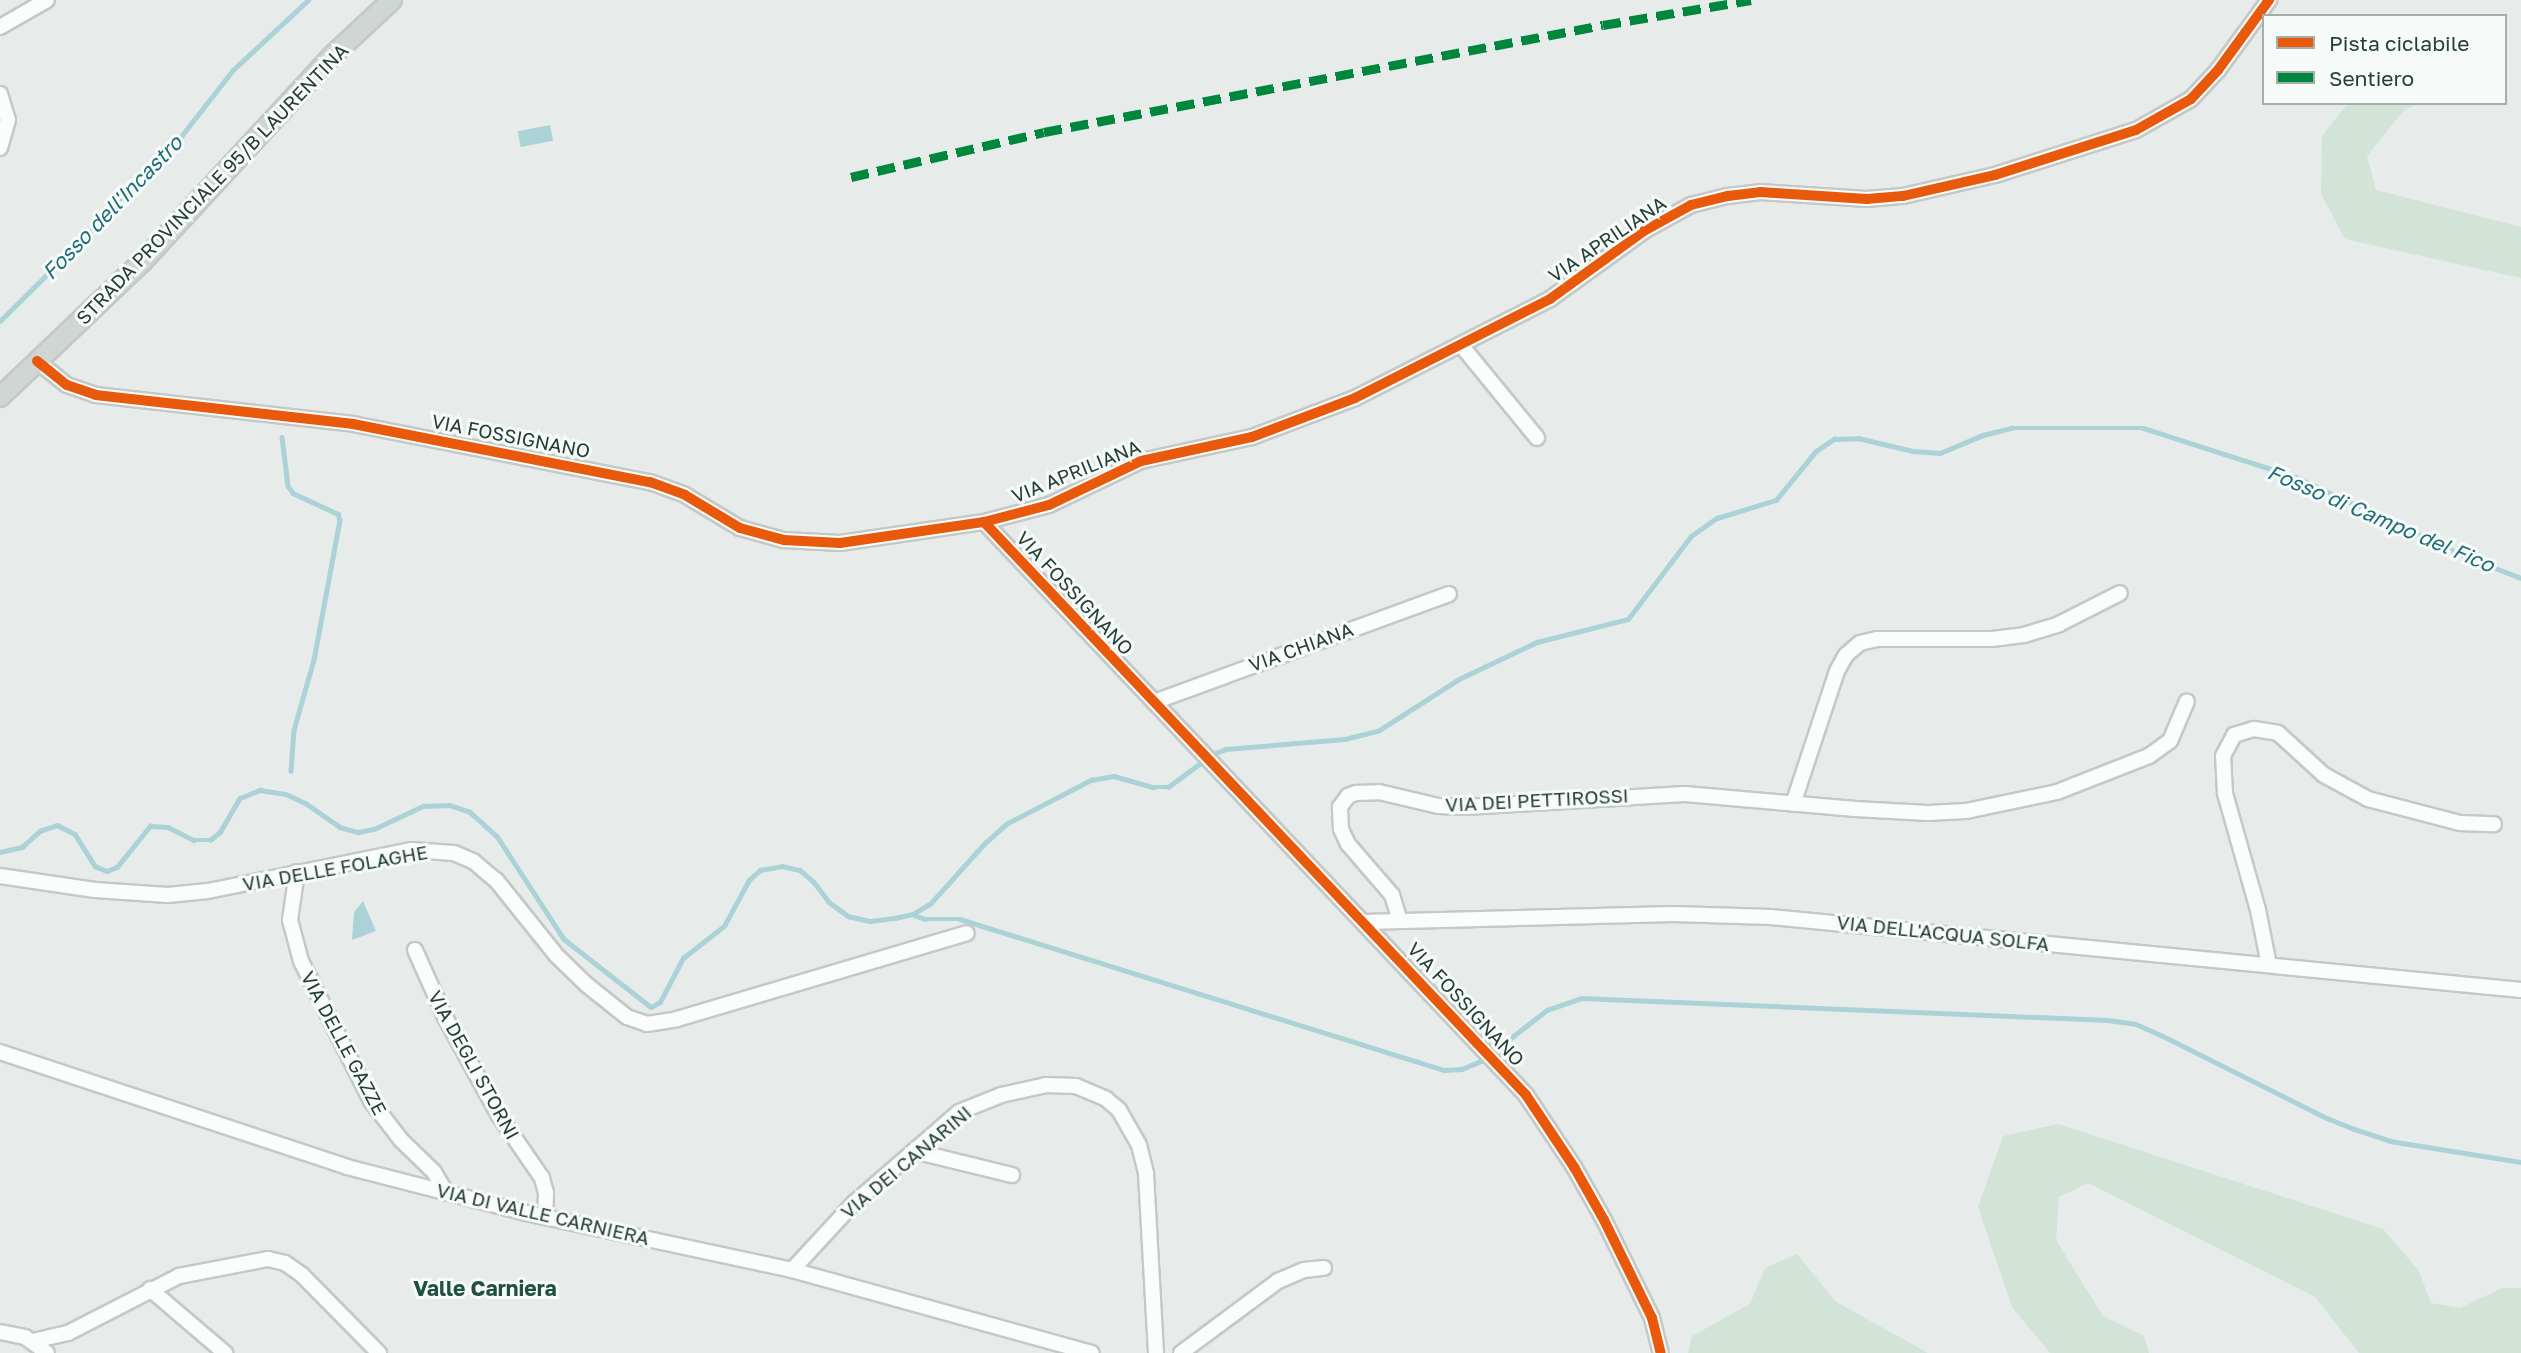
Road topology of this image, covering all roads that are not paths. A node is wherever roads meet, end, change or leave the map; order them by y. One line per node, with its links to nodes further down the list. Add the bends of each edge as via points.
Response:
1 (47, 0): 4 (street)
2 (392, 0): 8 (main road, STRADA PROVINCIALE 95/B LAURENTINA, via 332,56 142,262)
3 (2269, 0): 7 (street, VIA APRILIANA, via 2191,99 2136,130 2007,172 1903,196 1867,199 1760,192 1699,202 1644,231 1550,299)
4 (0, 27)
5 (0, 94): 6 (street, via 8,127)
6 (0, 148)
7 (1461, 345): 10 (street); 11 (street, VIA APRILIANA, via 1298,422 1241,440 1141,461 1049,505)
8 (37, 361): 9 (main road, STRADA PROVINCIALE 95/B LAURENTINA); 11 (street, VIA FOSSIGNANO, via 67,385 96,395 353,424 650,482 685,495 740,528 784,540 840,543)
9 (0, 397)
10 (1537, 438)
11 (984, 522): 15 (street, VIA FOSSIGNANO)
12 (2120, 593): 16 (street, via 2059,624 2024,635 1860,643 1837,671)
13 (1449, 594): 15 (street, VIA CHIANA)
14 (2188, 701): 16 (street, VIA DEI PETTIROSSI, via 2173,735 2160,750 2113,773 2048,794 1978,810 1941,813)
15 (1154, 702): 21 (street, VIA FOSSIGNANO)
16 (1793, 804): 20 (street, VIA DEI PETTIROSSI, via 1661,794 1452,807 1379,792 1348,796 1340,807 1340,829 1392,895)
17 (2494, 824): 24 (street, via 2460,823 2368,799 2324,775 2278,733 2254,729 2234,735 2223,756 2225,793)
18 (297, 872): 19 (street, VIA DELLE FOLAGHE, via 168,895 105,892); 22 (street, VIA DELLE FOLAGHE, via 419,849 461,855 503,887 580,979 623,1014 647,1024); 29 (street, VIA DELLE GAZZE, via 290,920 301,961 371,1101 401,1140 430,1167)
19 (0, 876)
20 (1400, 921): 21 (street, VIA DELL'ACQUA SOLFA); 24 (street, VIA DELL'ACQUA SOLFA, via 1761,916)
21 (1364, 922): 42 (street, VIA FOSSIGNANO, via 1500,1063 1542,1115 1591,1196 1648,1310)
22 (967, 933)
23 (415, 950): 30 (street, VIA DEGLI STORNI, via 504,1125 542,1178)
24 (2269, 965): 25 (street, VIA DELL'ACQUA SOLFA)
25 (2521, 990)
26 (0, 1052): 29 (street, VIA DI VALLE CARNIERA, via 297,1153)
27 (914, 1150): 28 (street); 32 (street, VIA DEI CANARINI, via 854,1203); 40 (street, VIA DEI CANARINI, via 965,1108 1001,1095 1066,1084 1110,1102 1134,1132 1145,1167)
28 (1012, 1175)
29 (446, 1193): 30 (street, VIA DI VALLE CARNIERA)
30 (545, 1217): 32 (street, VIA DI VALLE CARNIERA)
31 (1324, 1268): 41 (street, via 1300,1272 1272,1285)
32 (792, 1270): 39 (street, VIA DI VALLE CARNIERA)
33 (150, 1289): 35 (street, via 68,1333); 37 (street); 38 (street, via 202,1270 263,1259 278,1261 307,1279)
34 (1, 1334): 35 (street)
35 (33, 1341): 36 (street)
36 (47, 1353)
37 (225, 1353)
38 (379, 1353)
39 (1092, 1353)
40 (1156, 1353)
41 (1181, 1353)
42 (1661, 1353)

